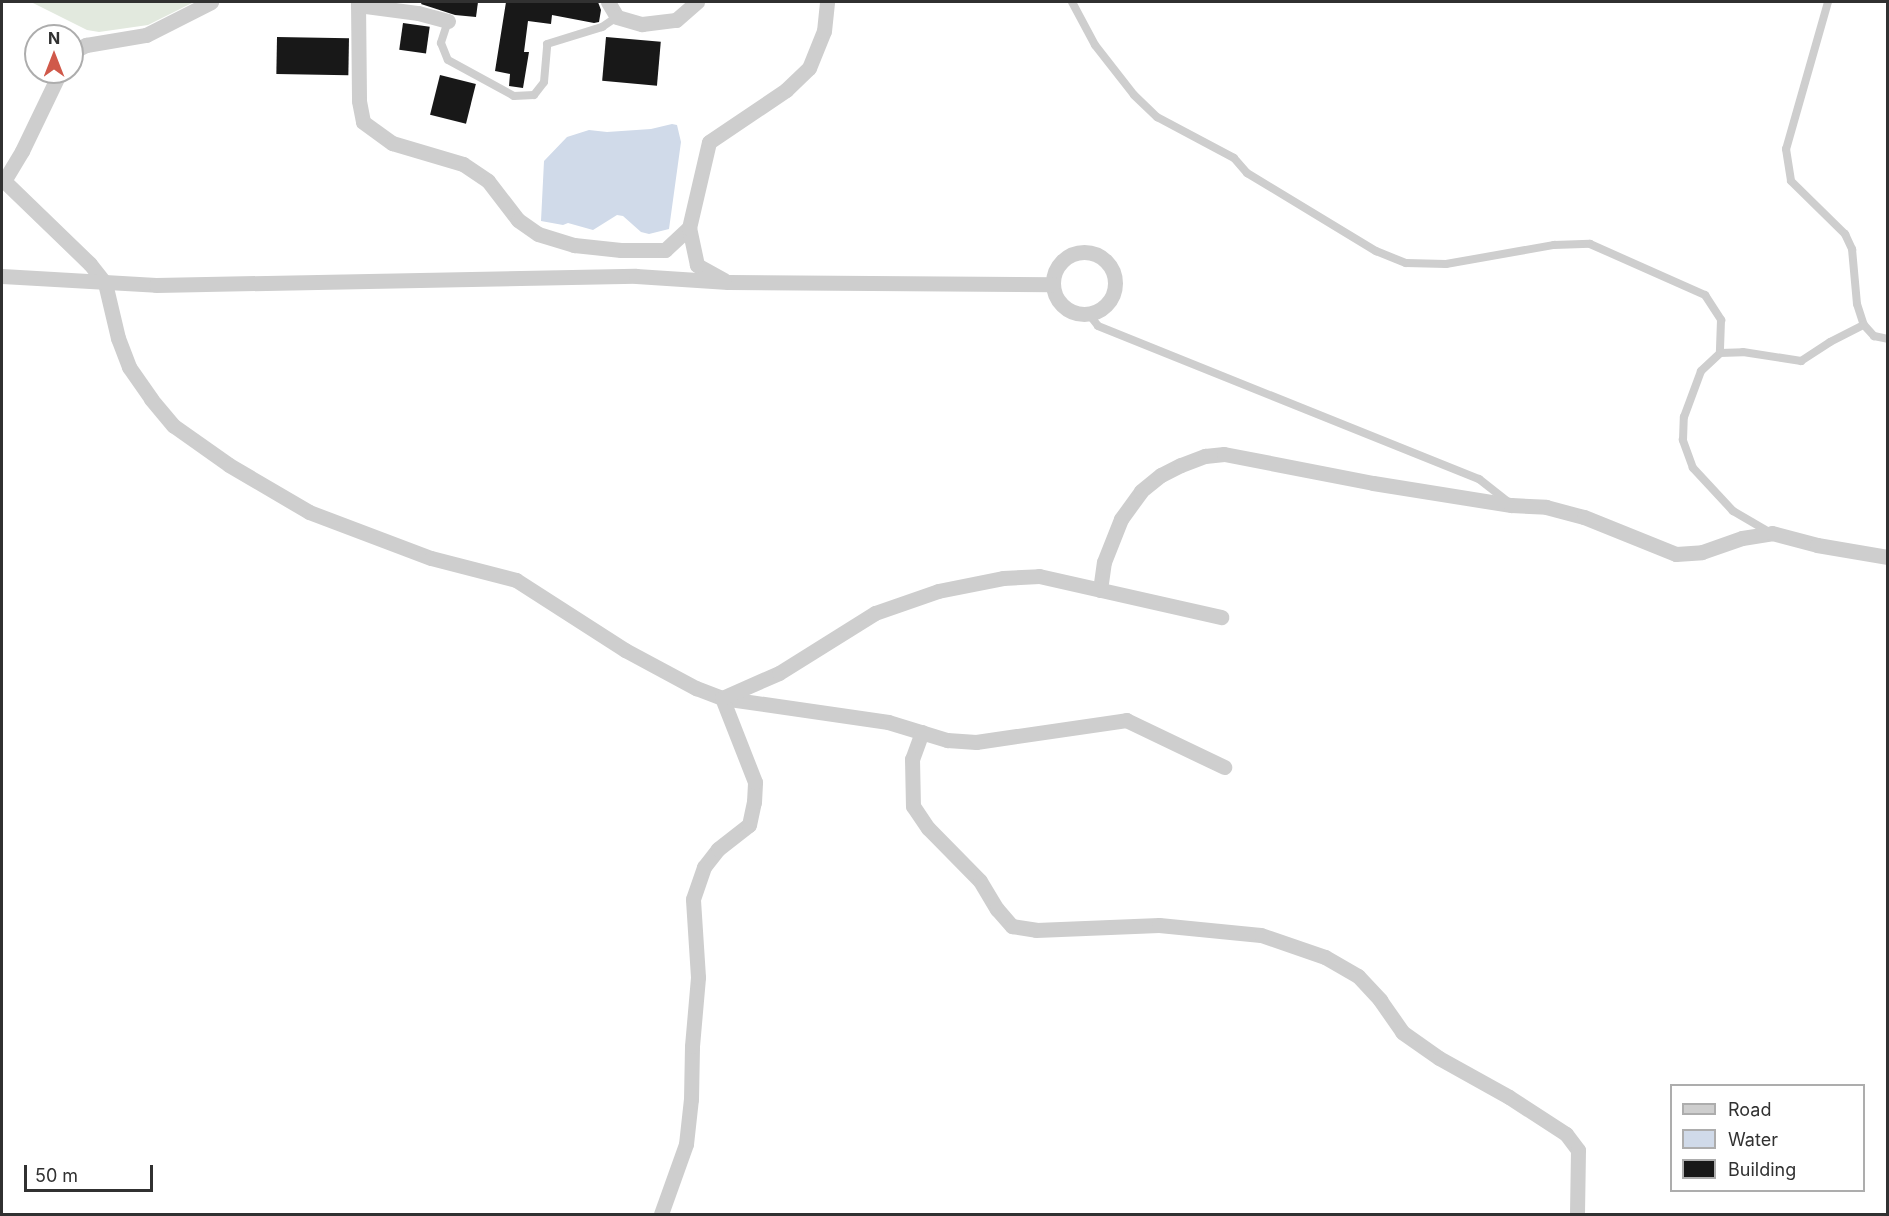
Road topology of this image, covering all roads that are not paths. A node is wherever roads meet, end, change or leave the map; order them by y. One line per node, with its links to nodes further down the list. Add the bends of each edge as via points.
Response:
1 (608, 2): 8 (street)
2 (697, 2): 8 (street, via 676,20 662,24)
3 (827, 2): 13 (street, via 824,32 809,68 786,90 709,142)
4 (1072, 2): 21 (lane, via 1095,45 1134,95 1157,117 1234,158 1247,173 1376,251 1406,263 1446,264 1554,245 1590,244 1705,295 1721,320)
5 (1828, 2): 19 (lane, via 1786,149 1791,181 1845,234 1852,249 1857,303)
6 (358, 3): 9 (street); 13 (street, via 359,101 363,122 392,143 463,164 488,182 518,220 538,234 573,245 665,250)
7 (200, 4): 10 (street, via 146,35)
8 (617, 18): 9 (lane, via 602,27 548,44 544,82 534,95 524,96 497,88 448,60 441,43)
9 (448, 21)
10 (84, 46)
11 (54, 84): 12 (street, via 22,151)
12 (3, 180): 16 (street)
13 (690, 228): 15 (street, via 697,265)
14 (2, 276): 16 (street)
15 (728, 282): 16 (street, via 636,276); 17 (street)
16 (105, 283): 27 (street, via 129,366 151,399 174,426 229,465 309,512 431,558 516,580 625,650)
17 (1053, 284): 18 (street, via 1060,303 1078,313); 18 (street, via 1058,265 1074,253 1095,254 1103,259 1114,276 1112,296 1106,304)
18 (1088, 313): 22 (lane, via 1098,326 1479,479)
19 (1864, 326): 20 (lane, via 1874,336); 21 (lane, via 1801,361 1743,352)
20 (1887, 339)
21 (1720, 353): 23 (lane, via 1701,371 1684,417 1683,440 1693,468 1733,511)
22 (1511, 505): 23 (street, via 1545,507 1584,516 1676,554 1702,552 1742,538); 25 (street, via 1224,454 1205,456 1161,475 1141,490 1121,519 1104,562)
23 (1772, 533): 24 (street)
24 (1887, 557)
25 (1100, 590): 26 (street); 27 (street, via 1039,576 1003,578 938,591 875,613 779,673)
26 (1221, 617)
27 (722, 698): 28 (street, via 888,722); 30 (street, via 755,782 754,802 749,825 718,849 704,867 693,899 698,977 691,1099 686,1144)
28 (922, 732): 29 (street, via 947,740 976,742 1126,720); 31 (street, via 912,759 913,806 928,828 980,881 1012,926 1036,930 1159,926 1261,935 1325,957 1358,976 1402,1032 1566,1134 1578,1150)
29 (1224, 767)
30 (661, 1215)
31 (1577, 1215)

